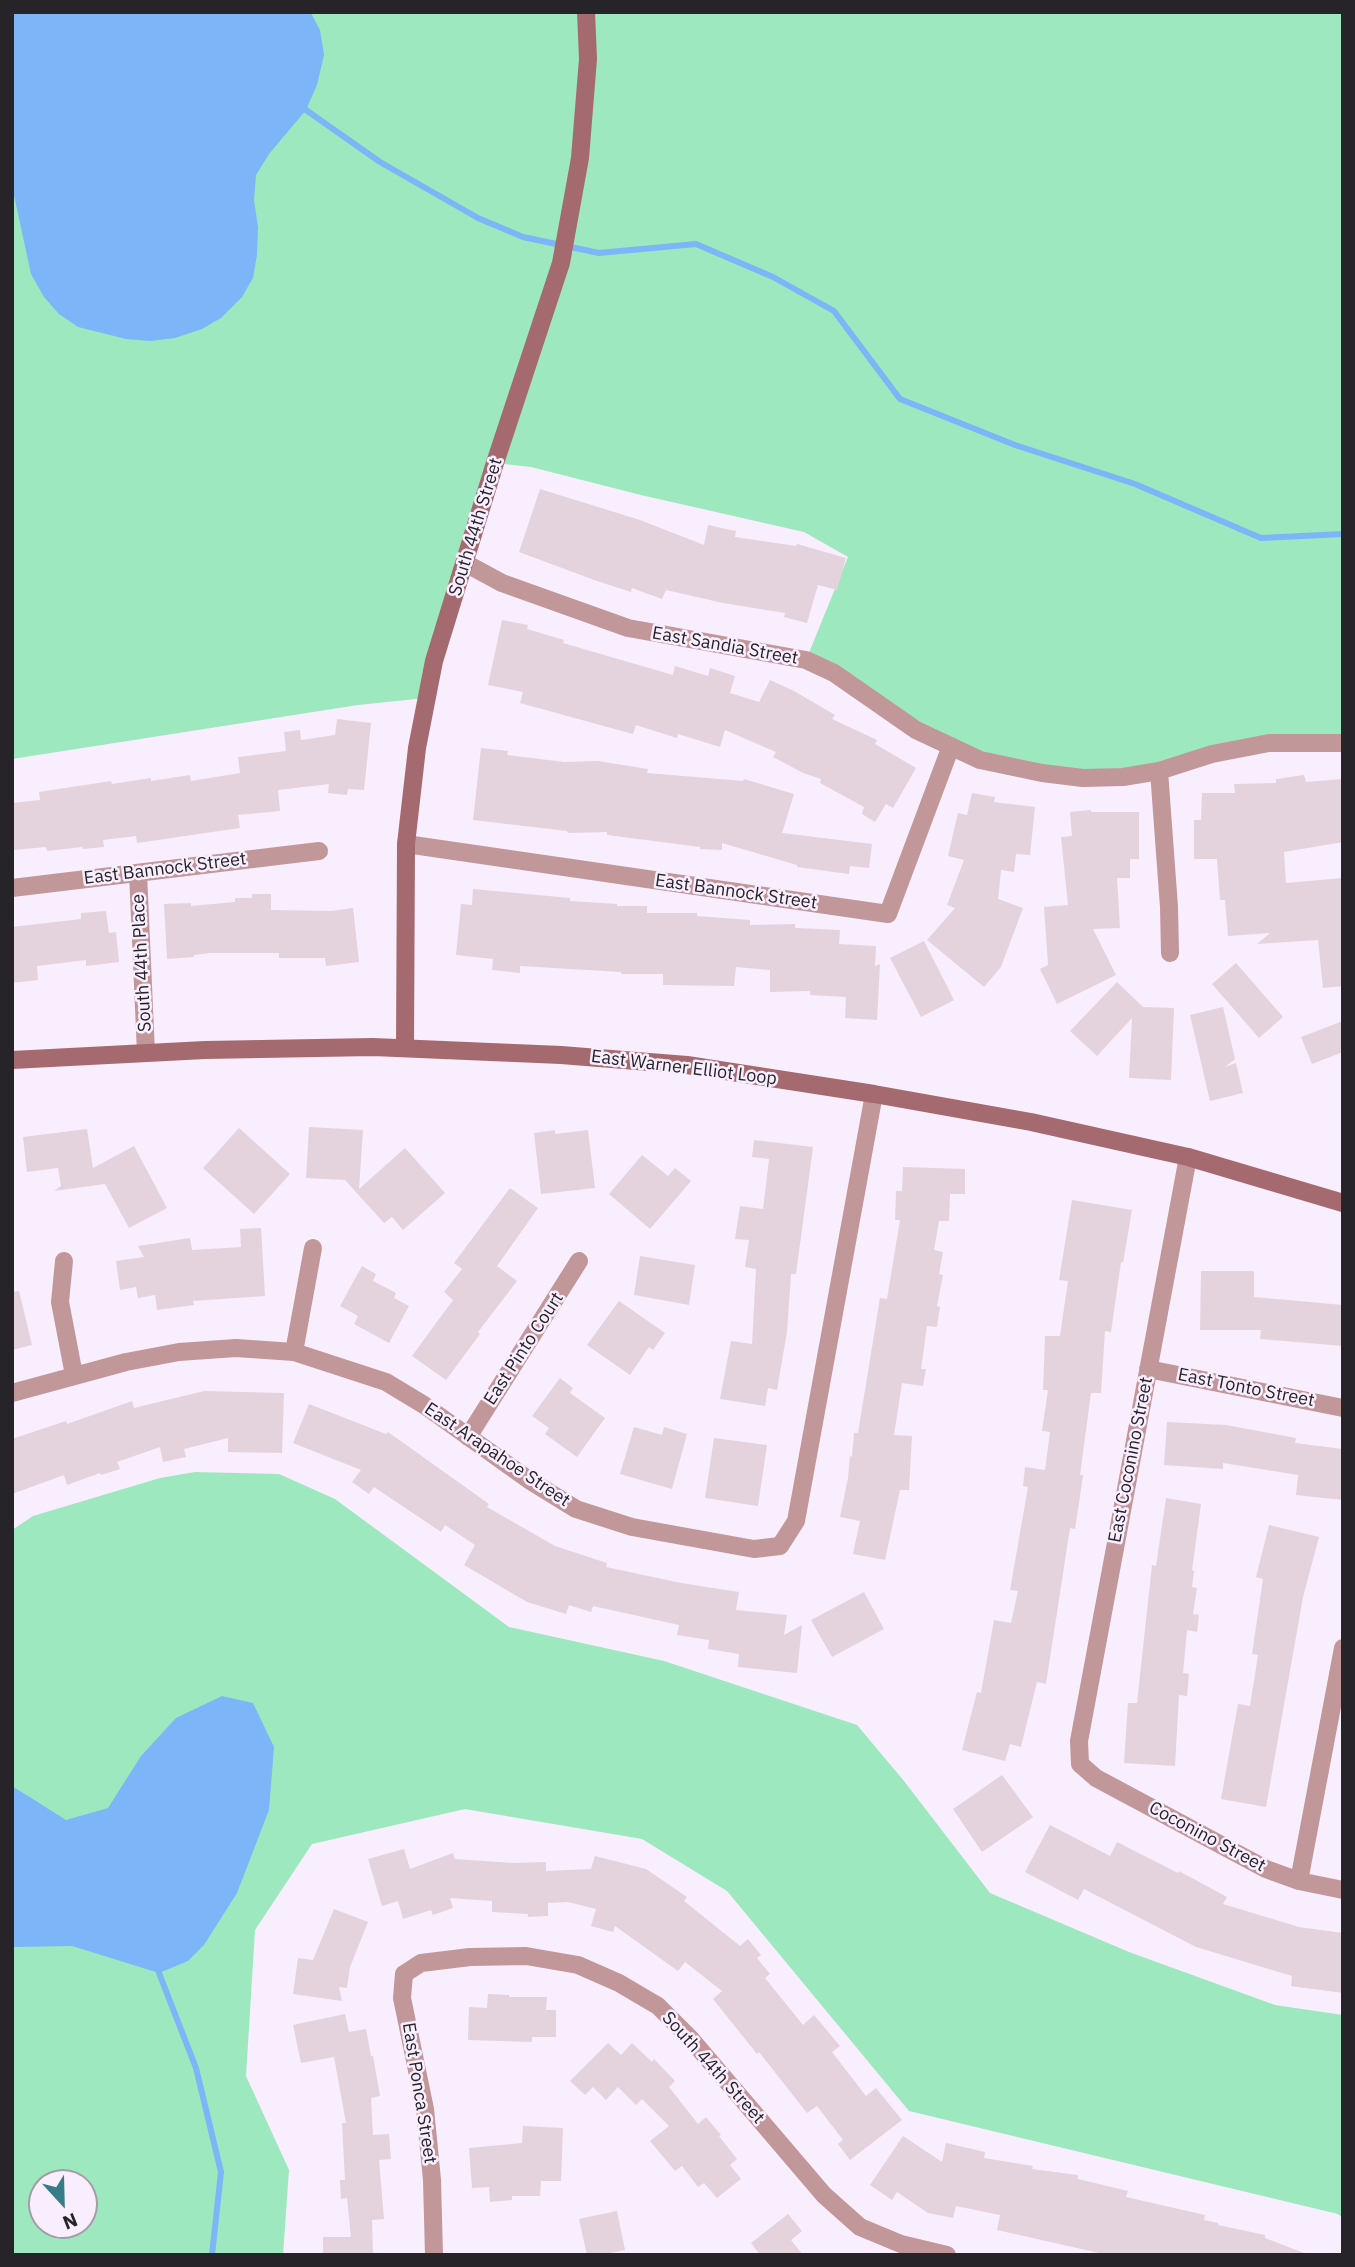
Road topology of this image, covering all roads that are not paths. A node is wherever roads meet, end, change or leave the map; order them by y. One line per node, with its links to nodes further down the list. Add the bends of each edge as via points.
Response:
1 (586, 12): 2 (main road, South 44th Street, via 588,59 580,158 561,263)
2 (465, 563): 4 (street, East Sandia Street, via 502,583 628,628 806,660 834,673 916,730); 6 (main road, South 44th Street, via 434,661 417,748)
3 (1343, 743): 5 (street, East Sandia Street, via 1269,743)
4 (951, 746): 5 (street, East Sandia Street, via 980,760 1083,778); 6 (street, East Bannock Street, via 888,914)
5 (1158, 771): 10 (street)
6 (406, 844): 11 (main road, South 44th Street)
7 (319, 851): 8 (street, East Bannock Street)
8 (138, 873): 9 (street, East Bannock Street); 12 (street, South 44th Place)
9 (12, 888)
10 (1170, 954)
11 (405, 1048): 12 (main road, East Warner Elliot Loop); 14 (main road, East Warner Elliot Loop, via 687,1065)
12 (146, 1053): 13 (main road, East Warner Elliot Loop)
13 (12, 1060)
14 (874, 1094): 15 (main road, East Warner Elliot Loop); 25 (street, East Arapahoe Street, via 796,1521 780,1546 754,1549 632,1527 576,1509)
15 (1188, 1157): 16 (main road, East Warner Elliot Loop); 21 (street, East Coconino Street)
16 (1343, 1203)
17 (313, 1248): 20 (street)
18 (64, 1261): 22 (street, via 60,1302)
19 (579, 1261): 25 (street, East Pinto Court)
20 (294, 1352): 22 (street, East Arapahoe Street, via 236,1348 179,1352); 25 (street, East Arapahoe Street, via 386,1382)
21 (1148, 1369): 24 (street, East Tonto Street); 27 (street, East Coconino Street, via 1079,1741)
22 (74, 1375): 23 (street, East Arapahoe Street)
23 (12, 1393)
24 (1343, 1408)
25 (468, 1437)
26 (1343, 1648): 28 (street)
27 (1080, 1764): 28 (street, Coconino Street, via 1096,1779)
28 (1298, 1881): 29 (street, Coconino Street)
29 (1343, 1890)
30 (404, 1974): 31 (street, East Ponca Street, via 402,1998 425,2109); 33 (street, South 44th Street, via 422,1963 470,1956 526,1956 578,1965 619,1983 658,2006 682,2030 824,2195 860,2227 901,2244)
31 (434, 2254): 32 (street)
32 (447, 2255)
33 (947, 2255)

